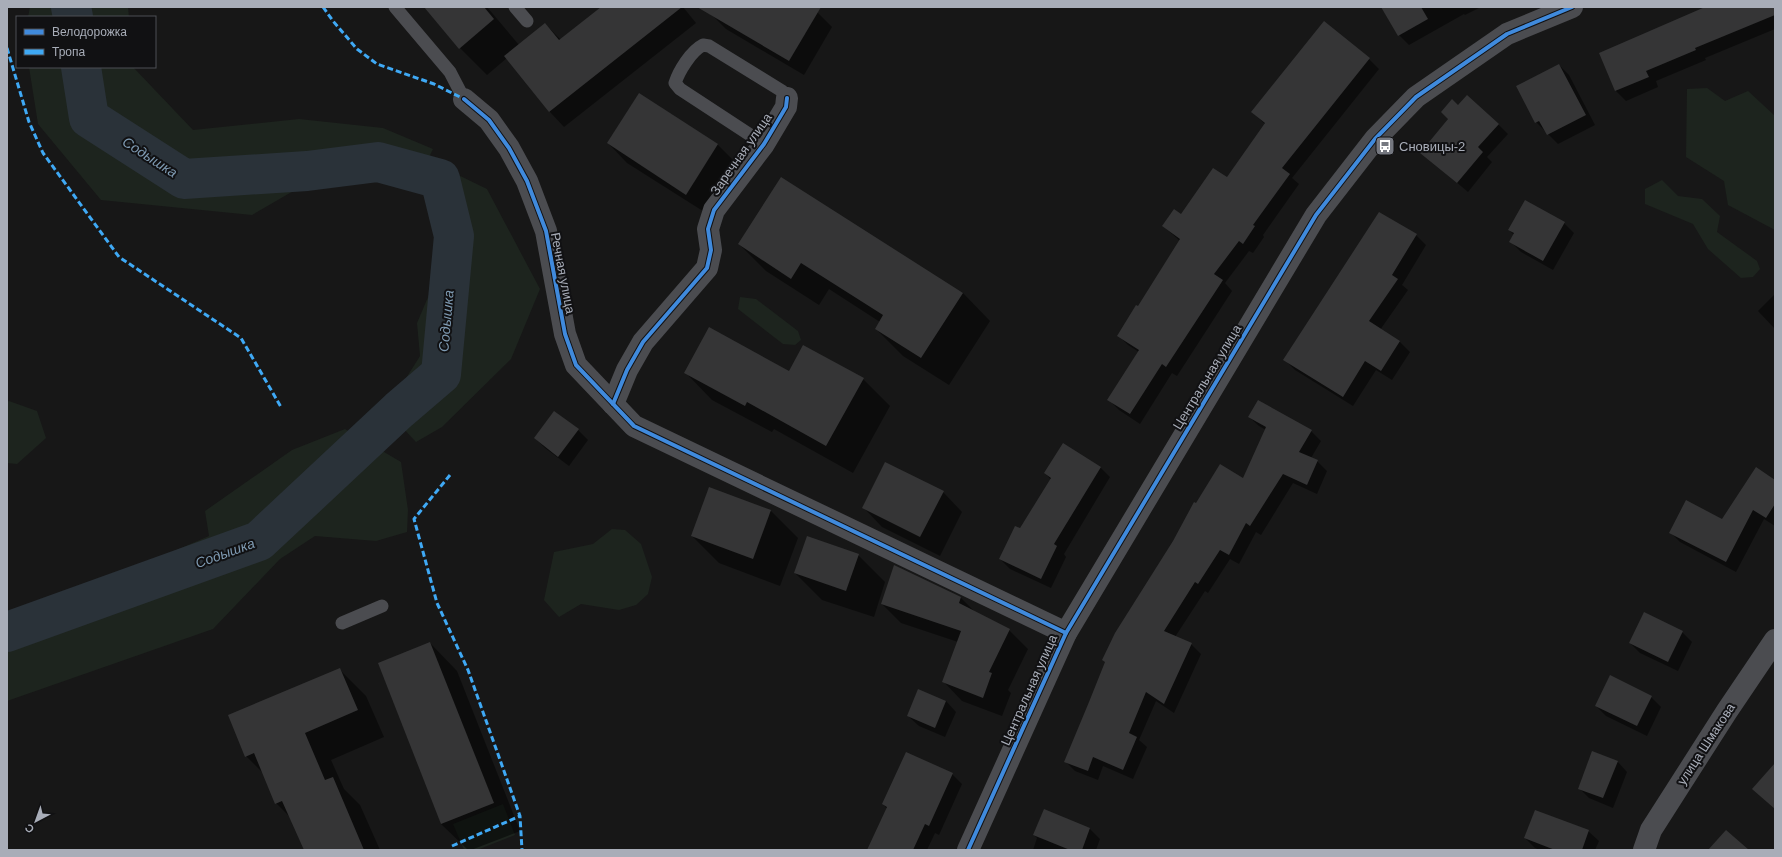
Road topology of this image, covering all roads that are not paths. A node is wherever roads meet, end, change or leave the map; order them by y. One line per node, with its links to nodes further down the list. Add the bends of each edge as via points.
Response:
1 (395, 7): 6 (lane, via 450,72)
2 (515, 7): 4 (lane)
3 (1572, 7): 11 (street, Центральная улица, via 1507,34 1416,97 1375,139 1316,215)
4 (527, 21)
5 (787, 98): 7 (street, Заречная улица, via 786,107); 7 (lane, via 782,90 709,46 702,45 697,48 677,76 675,83 680,89)
6 (464, 99): 8 (street, Речная улица, via 489,120 509,148 527,181 546,232 564,334 576,365)
7 (764, 144): 8 (street, Заречная улица, via 714,210 708,229 711,250 707,268 643,342 627,370)
8 (613, 404): 11 (street, Речная улица, via 634,426)
9 (382, 606): 10 (lane)
10 (342, 623)
11 (1066, 633): 13 (street, Центральная улица)
12 (1775, 640): 14 (street, улица Шмакова, via 1651,830)
13 (968, 850)
14 (1644, 850)

